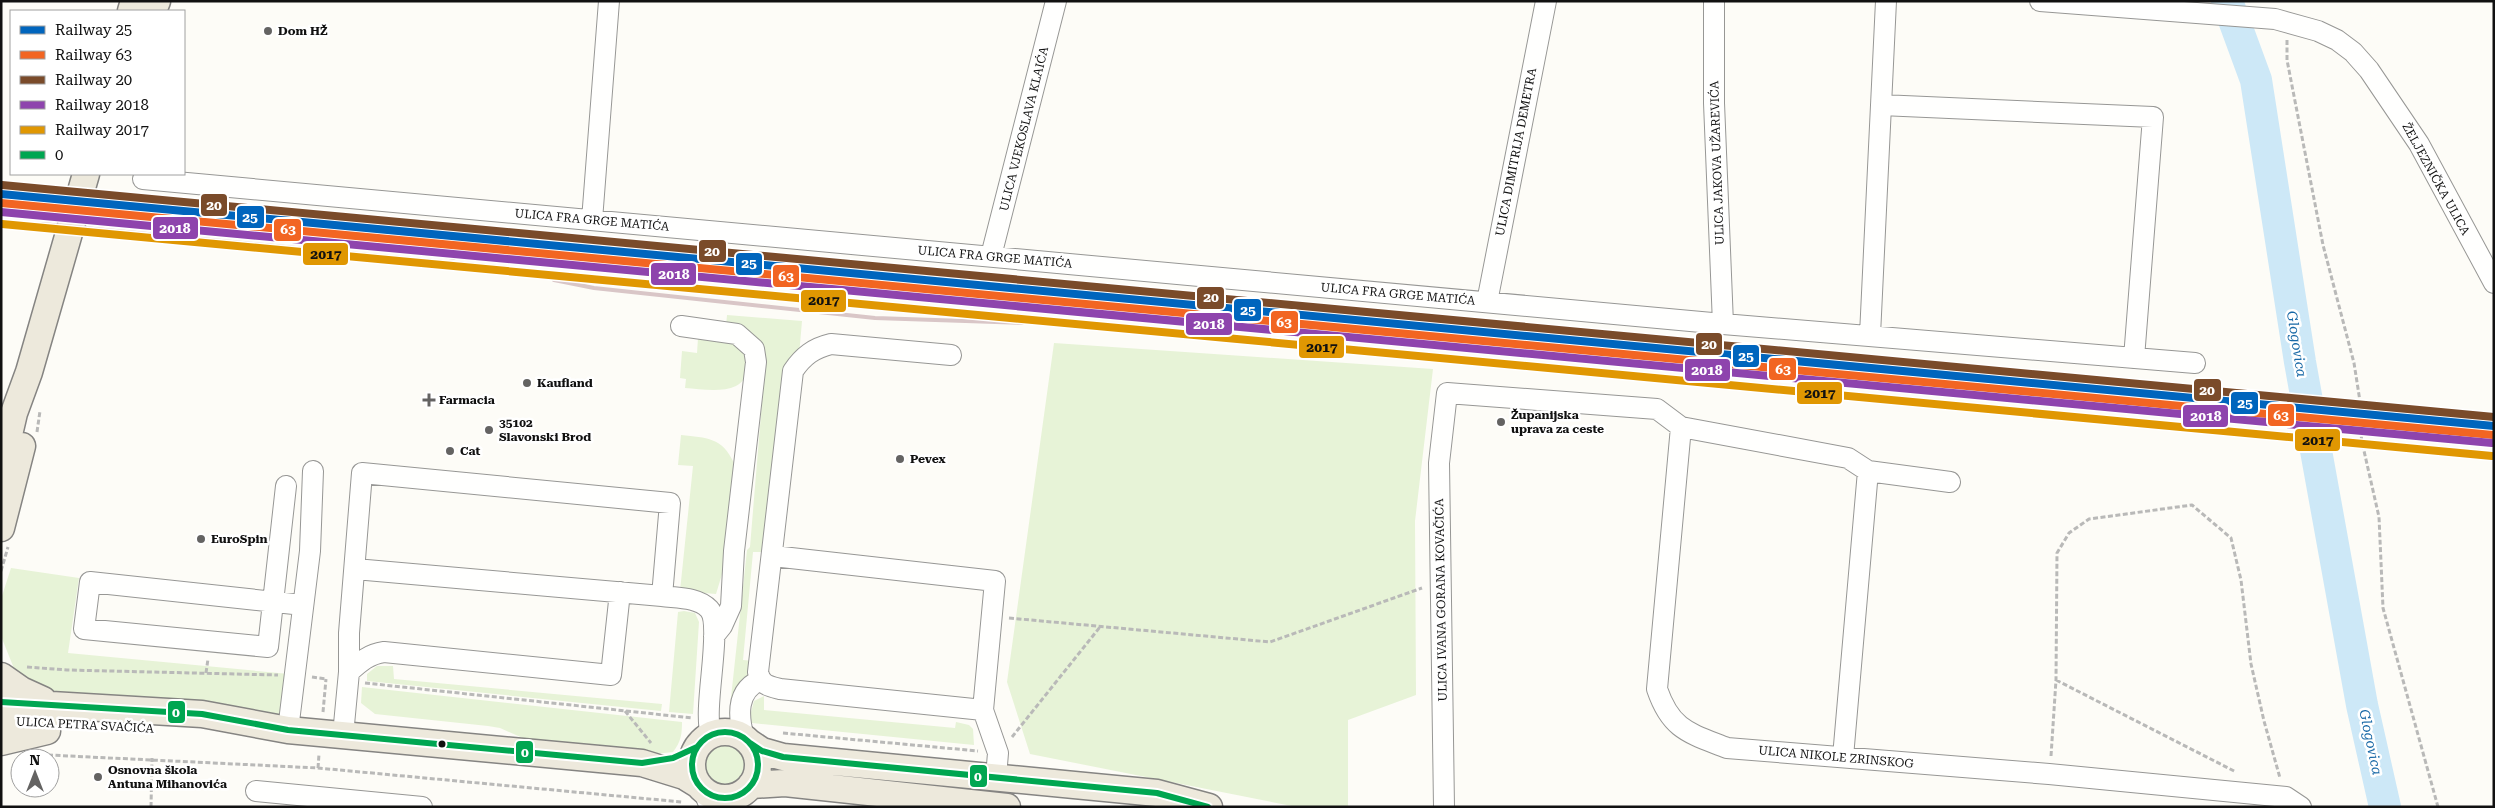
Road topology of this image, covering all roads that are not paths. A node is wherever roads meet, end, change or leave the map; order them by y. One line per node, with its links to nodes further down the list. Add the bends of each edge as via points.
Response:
1 (608, 1): 11 (street)
2 (1056, 1): 12 (street, ULICA VJEKOSLAVA KLAIĆA)
3 (1546, 1): 14 (street, ULICA DIMITRIJA DEMETRA)
4 (1714, 1): 15 (street, ULICA JAKOVA UŽAREVIĆA, via 1714,103)
5 (1886, 1): 8 (street)
6 (2040, 1): 7 (street, ŽELJEZNIČKA ULICA, via 2207,14)
7 (2272, 15): 13 (street, ŽELJEZNIČKA ULICA, via 2337,40 2369,70 2418,144)
8 (1881, 105): 17 (street); 19 (street, via 2154,117)
9 (86, 175): 21 (main road)
10 (143, 179): 11 (street, ULICA FRA GRGE MATIĆA)
11 (592, 220): 12 (street, ULICA FRA GRGE MATIĆA)
12 (991, 256): 14 (street, ULICA FRA GRGE MATIĆA)
13 (2494, 284)
14 (1487, 302): 15 (street, ULICA FRA GRGE MATIĆA)
15 (1723, 324): 17 (street, ULICA FRA GRGE MATIĆA)
16 (681, 326): 29 (street, via 737,334 754,349 756,376)
17 (1870, 335): 19 (street, ULICA FRA GRGE MATIĆA)
18 (951, 355): 30 (street, via 831,344 818,347 802,358 794,371)
19 (2134, 358): 20 (street, ULICA FRA GRGE MATIĆA)
20 (2195, 363)
21 (29, 372): 23 (main road, via 14,413); 28 (main road, via 20,456)
22 (1681, 427): 25 (street, via 1848,458); 53 (street, ULICA NIKOLE ZRINSKOG, via 1658,688 1665,710 1686,732 1727,748); 63 (street, ULICA IVANA GORANA KOVAČIĆA, via 1657,410 1447,393 1440,464)
23 (1, 469)
24 (313, 471): 35 (street)
25 (1868, 471): 26 (street); 53 (street)
26 (1950, 482)
27 (286, 486): 34 (street)
28 (1, 528)
29 (734, 551): 36 (street); 38 (street, via 731,606)
30 (774, 556): 42 (street, via 758,664); 44 (street, via 995,581)
31 (355, 569): 32 (street); 33 (street, via 362,474 670,504); 37 (street)
32 (620, 592): 33 (street); 39 (street, via 611,675)
33 (662, 596): 36 (street, via 692,600 709,609)
34 (272, 601): 34 (street, via 90,582 84,629 268,647); 35 (street)
35 (304, 604): 47 (street)
36 (713, 616): 38 (street)
37 (349, 633): 39 (street, via 362,645); 41 (street)
38 (714, 636): 48 (street)
39 (384, 652): 41 (street, via 365,658)
40 (10, 671): 45 (main road, via 33,696)
41 (349, 678): 49 (street)
42 (760, 680): 44 (street, via 780,690); 50 (street, via 743,695 739,714)
43 (1, 702): 45 (main road, ULICA PETRA SVAČIĆA)
44 (982, 710): 54 (street)
45 (64, 715): 46 (main road, ULICA PETRA SVAČIĆA); 47 (main road, ULICA PETRA SVAČIĆA, via 235,732); 51 (main road, via 32,736)
46 (1, 721)
47 (288, 730): 49 (main road, ULICA PETRA SVAČIĆA)
48 (705, 734): 50 (main road, via 734,733); 52 (main road, ULICA PETRA SVAČIĆA, via 674,758); 56 (main road, via 691,765)
49 (343, 735): 52 (main road, ULICA PETRA SVAČIĆA)
50 (747, 741): 54 (main road, via 762,751 783,757); 57 (main road, via 756,753 757,775)
51 (1, 742)
52 (648, 755): 56 (main road, ULICA PETRA SVAČIĆA, via 673,771)
53 (1843, 757): 58 (street, ULICA NIKOLE ZRINSKOG, via 2049,774)
54 (997, 765): 62 (main road, via 1157,793)
55 (256, 791): 59 (street)
56 (698, 796): 57 (main road)
57 (740, 796): 61 (main road, via 785,783)
58 (2293, 802)
59 (417, 806): 60 (street)
60 (422, 807)
61 (1008, 807)
62 (1209, 807)
63 (1444, 807)

